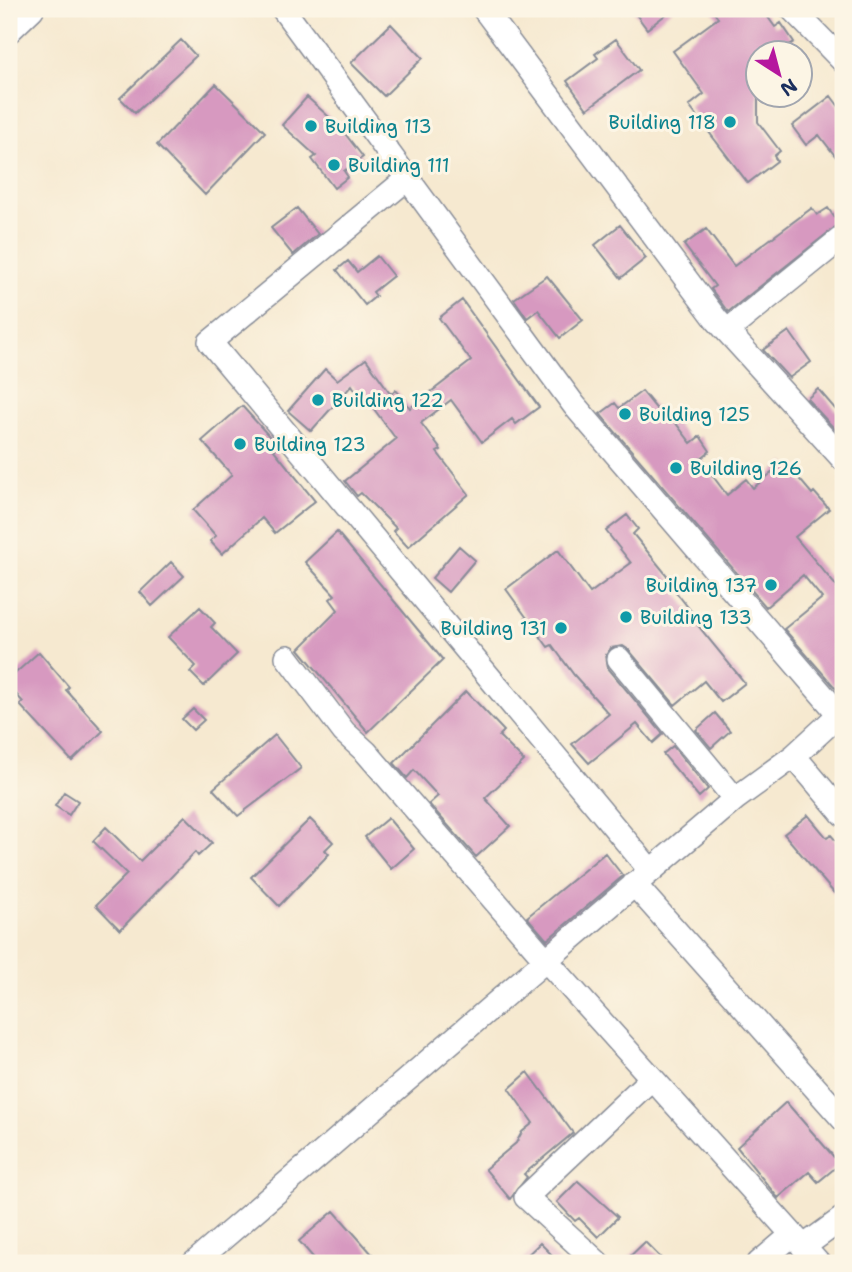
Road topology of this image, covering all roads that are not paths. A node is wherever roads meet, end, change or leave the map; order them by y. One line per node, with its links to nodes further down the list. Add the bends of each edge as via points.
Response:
1 (32, 9): 5 (street)
2 (283, 9): 7 (street)
3 (484, 9): 9 (street)
4 (784, 9): 6 (street)
5 (9, 31)
6 (843, 61)
7 (408, 178): 13 (street, via 574,405); 17 (street, via 210,342)
8 (843, 237): 9 (street)
9 (727, 331): 10 (street)
10 (843, 460)
11 (287, 657): 18 (street, via 344,732)
12 (619, 659): 15 (street)
13 (841, 712): 14 (street)
14 (794, 756): 15 (street); 16 (street)
15 (735, 799): 17 (street)
16 (843, 814)
17 (642, 877): 18 (street); 20 (street)
18 (546, 960): 19 (street); 23 (street)
19 (652, 1078): 22 (street); 24 (street, via 526,1197)
20 (843, 1119)
21 (843, 1218): 22 (street)
22 (804, 1248): 25 (street)
23 (194, 1263)
24 (598, 1263)
25 (759, 1263)

